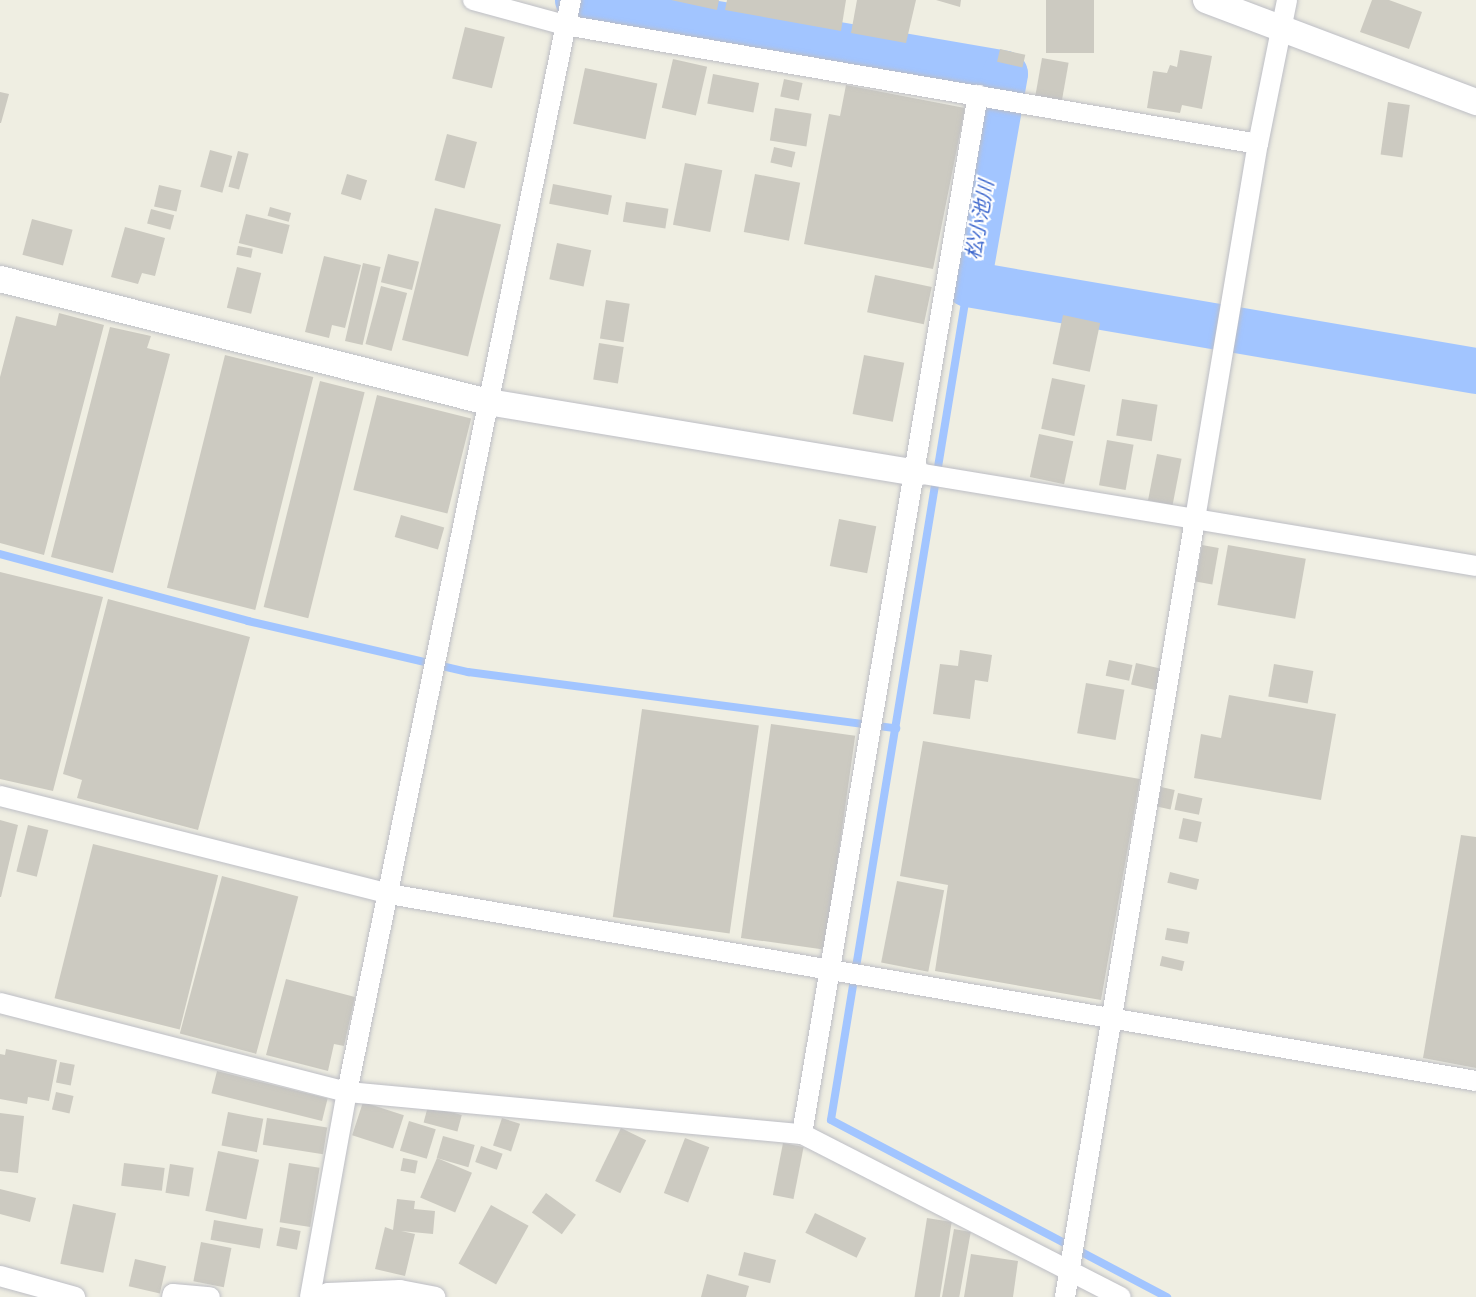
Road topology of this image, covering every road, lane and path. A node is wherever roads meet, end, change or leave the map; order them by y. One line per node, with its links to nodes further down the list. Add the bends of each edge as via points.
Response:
1 (474, 0): 4 (street)
2 (1206, 0): 5 (street)
3 (1287, 0): 5 (street)
4 (568, 13): 6 (street); 10 (street)
5 (1283, 29): 7 (street); 8 (street)
6 (979, 95): 8 (street); 11 (street)
7 (1476, 102)
8 (1258, 144): 12 (street)
9 (0, 279): 10 (street)
10 (488, 402): 11 (street); 15 (street)
11 (917, 473): 12 (street); 16 (street)
12 (1195, 519): 13 (street); 18 (street)
13 (1476, 566)
14 (0, 796): 15 (street)
15 (388, 894): 16 (street, via 733,956); 20 (street)
16 (835, 970): 18 (street); 21 (street)
17 (0, 1003): 20 (street)
18 (1111, 1018): 19 (street); 22 (street)
19 (1476, 1082)
20 (347, 1092): 21 (street); 27 (street)
21 (802, 1134): 22 (street)
22 (1070, 1269): 30 (street); 31 (street)
23 (0, 1276): 24 (street)
24 (75, 1297)
25 (172, 1297): 26 (street)
26 (210, 1297)
27 (310, 1297)
28 (320, 1297): 29 (street, via 328,1293 400,1290)
29 (435, 1297)
30 (1065, 1297)
31 (1121, 1297)

